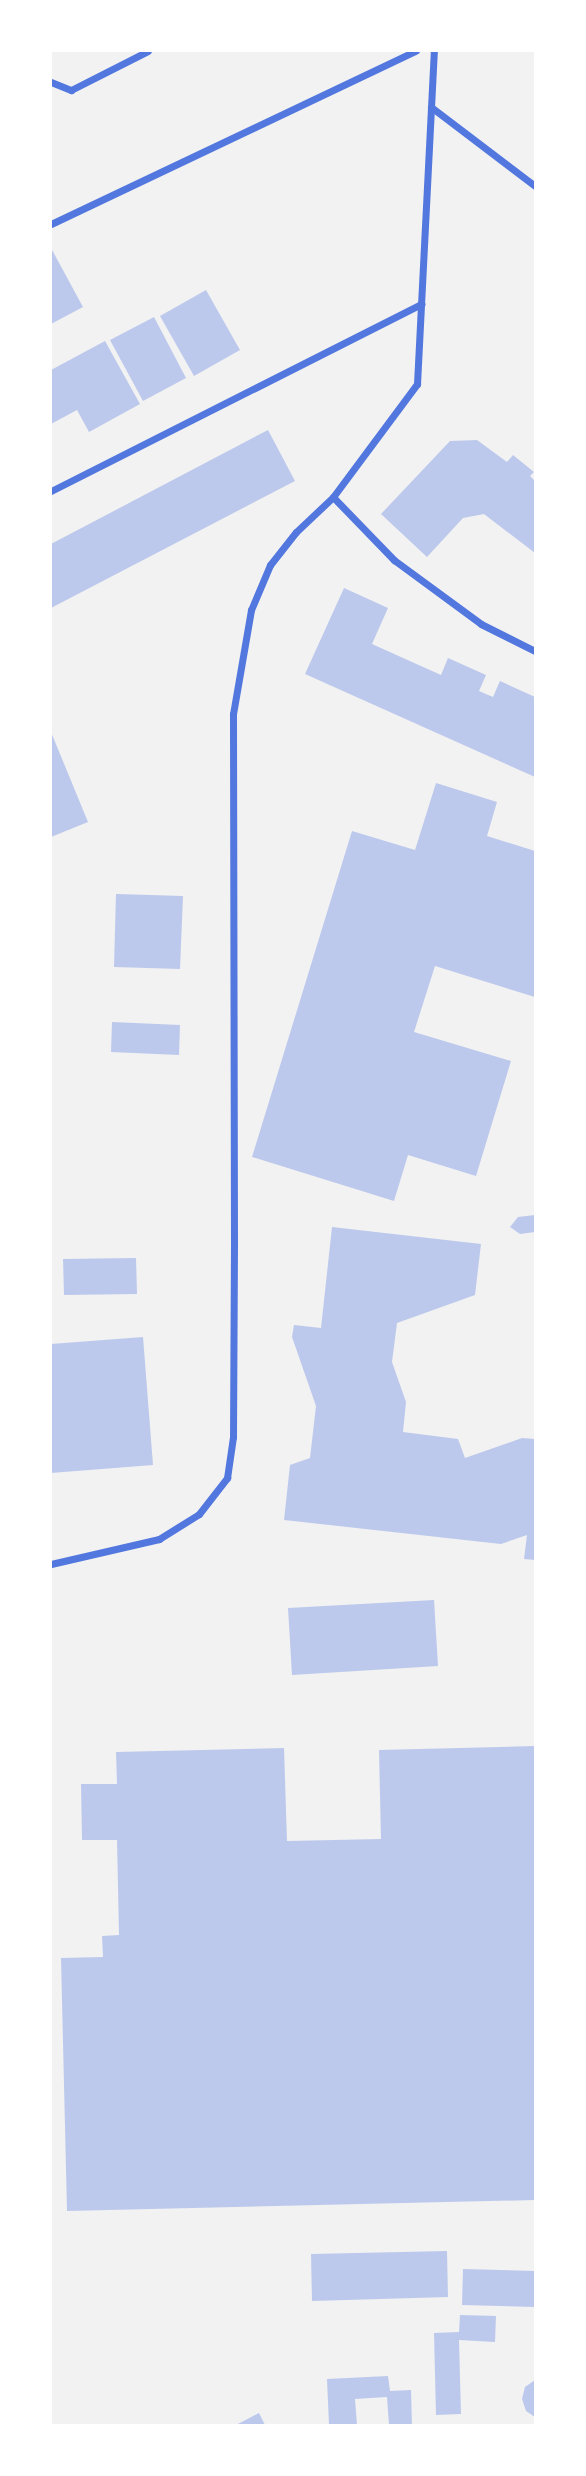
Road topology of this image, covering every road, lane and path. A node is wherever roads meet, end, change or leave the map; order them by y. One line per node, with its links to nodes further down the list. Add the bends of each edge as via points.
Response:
1 (148, 51): 4 (street, via 71,90)
2 (416, 51): 7 (street)
3 (434, 51): 5 (street)
4 (51, 82)
5 (430, 107): 6 (street); 8 (street)
6 (535, 186)
7 (51, 224)
8 (422, 304): 9 (street); 10 (street, via 417,384)
9 (51, 491)
10 (333, 497): 11 (street, via 394,560 481,624); 12 (street, via 270,565 251,610 233,714 233,1437 227,1478 199,1514 159,1539)
11 (535, 651)
12 (51, 1564)

